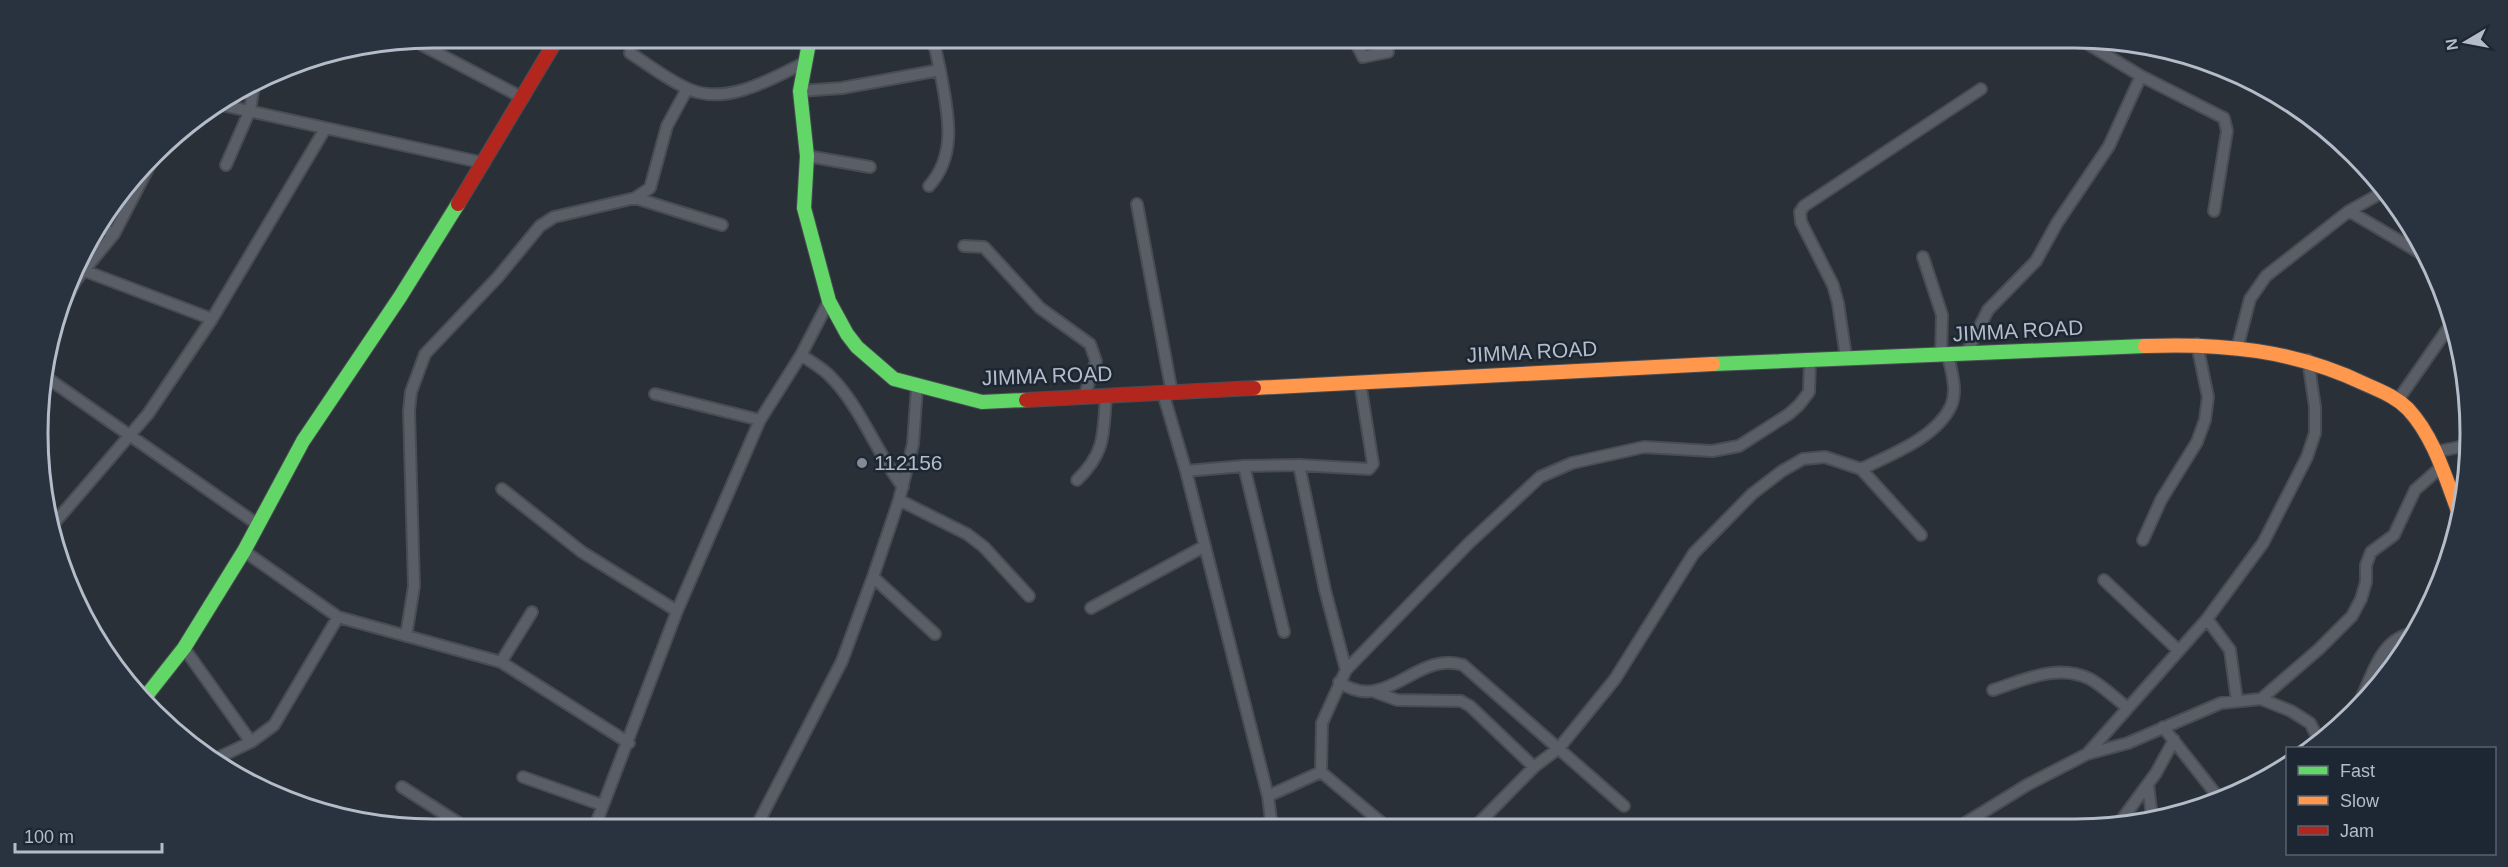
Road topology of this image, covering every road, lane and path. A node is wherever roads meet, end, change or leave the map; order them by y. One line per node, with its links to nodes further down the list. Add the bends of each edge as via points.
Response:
1 (428, 48): 16 (street)
2 (552, 48): 16 (main road)
3 (808, 48): 9 (main road, JIMMA ROAD)
4 (935, 48): 10 (street)
5 (1358, 48): 7 (street, via 1363,57)
6 (2096, 49): 11 (street)
7 (1388, 52)
8 (630, 53): 12 (street)
9 (806, 62): 12 (street, via 755,87 712,95); 14 (main road, JIMMA ROAD)
10 (940, 70): 14 (street); 26 (street, via 948,144 942,169)
11 (2141, 76): 30 (street, via 2227,123); 45 (street, via 2109,146 2036,261 1988,310)
12 (687, 89): 28 (street, via 667,126 650,188)
13 (1982, 89): 48 (street, via 1800,212 1800,222 1836,294)
14 (800, 92): 20 (main road, JIMMA ROAD)
15 (253, 94): 18 (street)
16 (523, 98): 21 (main road)
17 (230, 106): 18 (street)
18 (250, 110): 19 (street); 22 (street)
19 (325, 129): 21 (street); 41 (street)
20 (807, 156): 23 (street); 40 (main road, JIMMA ROAD, via 804,208)
21 (484, 163): 74 (main road, via 303,441)
22 (226, 165)
23 (870, 166)
24 (145, 178): 25 (street)
25 (142, 185): 34 (street)
26 (929, 186)
27 (2377, 195): 31 (street)
28 (635, 198): 32 (street); 89 (street, via 554,217 540,226 498,277 424,354 409,411 414,586)
29 (1137, 204): 54 (street)
30 (2214, 211)
31 (2349, 211): 36 (street); 44 (street, via 2265,276 2250,299)
32 (722, 225)
33 (106, 230): 34 (street)
34 (114, 234): 38 (street)
35 (964, 246): 57 (street, via 984,246 1040,308 1090,345 1096,360)
36 (2412, 248)
37 (1923, 257): 47 (street, via 1942,315)
38 (85, 271): 39 (street); 41 (street)
39 (82, 275)
40 (829, 301): 46 (street); 53 (main road, JIMMA ROAD, via 847,334 880,369)
41 (212, 319): 60 (street)
42 (2446, 331): 58 (street)
43 (2197, 344): 44 (main road, JIMMA ROAD); 45 (main road, JIMMA ROAD); 76 (street, via 2208,397 2205,420)
44 (2238, 345): 50 (main road, JIMMA ROAD)
45 (1966, 354): 47 (main road, JIMMA ROAD)
46 (801, 355): 59 (street); 69 (street, via 827,373 850,400)
47 (1945, 355): 48 (main road, JIMMA ROAD); 66 (street, via 1954,385 1951,405 1937,424)
48 (1846, 357): 49 (main road, JIMMA ROAD)
49 (1810, 360): 52 (main road, JIMMA ROAD); 94 (street, via 1809,392 1799,405 1739,446 1712,451 1644,447 1572,464 1540,477 1468,544)
50 (2308, 360): 58 (main road, JIMMA ROAD); 86 (street, via 2316,420 2307,457 2263,543)
51 (51, 381): 60 (street)
52 (1360, 382): 54 (main road, JIMMA ROAD); 63 (street, via 1373,464 1364,471)
53 (917, 387): 57 (main road, JIMMA ROAD, via 982,402); 69 (street, via 915,433)
54 (1168, 393): 56 (main road, JIMMA ROAD); 67 (street)
55 (655, 394): 59 (street)
56 (1106, 396): 57 (main road, JIMMA ROAD); 68 (street, via 1103,435 1096,459)
57 (1084, 397)
58 (2398, 400): 62 (main road, JIMMA ROAD)
59 (760, 420): 83 (street)
60 (131, 435): 73 (street); 74 (street)
61 (2459, 447): 62 (street)
62 (2435, 452): 65 (main road, JIMMA ROAD)
63 (1299, 465): 64 (street); 94 (street)
64 (1244, 466): 67 (street); 87 (street)
65 (2441, 467): 72 (main road, JIMMA ROAD); 100 (street, via 2415,490 2394,535 2371,552 2361,599 2352,616)
66 (1860, 469): 75 (street); 108 (street, via 1826,457 1803,459 1752,494 1694,553 1615,679)
67 (1186, 471): 77 (street)
68 (1077, 480)
69 (903, 487): 71 (street)
70 (502, 489): 83 (street, via 582,552)
71 (899, 500): 79 (street); 81 (street, via 967,534)
72 (2454, 501)
73 (58, 519)
74 (257, 524): 78 (main road)
75 (1920, 534)
76 (2143, 540)
77 (1203, 547): 82 (street); 117 (street)
78 (244, 550): 85 (street); 91 (main road)
79 (873, 577): 88 (street); 125 (street, via 842,661)
80 (2104, 580): 92 (street)
81 (1029, 596)
82 (1091, 608)
83 (677, 611): 107 (street)
84 (532, 612): 93 (street)
85 (338, 617): 89 (street); 106 (street, via 284,712)
86 (2207, 619): 92 (street); 101 (street, via 2230,650)
87 (1284, 632)
88 (935, 634)
89 (406, 636): 93 (street)
90 (2401, 638): 96 (street, via 2384,649)
91 (183, 648): 99 (main road); 106 (street)
92 (2178, 650): 102 (street)
93 (501, 662): 107 (street)
94 (1346, 670): 95 (street)
95 (1339, 682): 98 (street, via 1356,691); 112 (street, via 1322,723)
96 (2369, 682)
97 (1993, 690): 102 (street, via 2043,674 2067,673 2090,679)
98 (1375, 692): 108 (street, via 1434,665 1453,662 1462,665); 111 (street, via 1397,700 1461,701)
99 (149, 693)
100 (2261, 699): 101 (street); 104 (street, via 2301,716)
101 (2237, 701): 103 (street, via 2221,703)
102 (2128, 708): 109 (street)
103 (2163, 727): 105 (street); 109 (street, via 2128,743)
104 (2316, 734)
105 (2174, 740): 114 (street); 116 (street)
106 (251, 742): 110 (street)
107 (629, 743): 118 (street)
108 (1558, 748): 111 (street); 119 (street)
109 (2087, 754): 129 (street)
110 (221, 755)
111 (1534, 767): 128 (street)
112 (1321, 772): 117 (street); 127 (street)
113 (523, 777): 118 (street)
114 (2148, 784): 120 (street); 121 (street)
115 (402, 787): 122 (street)
116 (2215, 793)
117 (1268, 796): 126 (street)
118 (602, 805): 124 (street)
119 (1624, 806)
120 (2151, 812)
121 (2124, 816)
122 (446, 817): 123 (street)
123 (449, 819)
124 (597, 819)
125 (760, 819)
126 (1271, 819)
127 (1377, 819)
128 (1483, 819)
129 (1971, 819)

